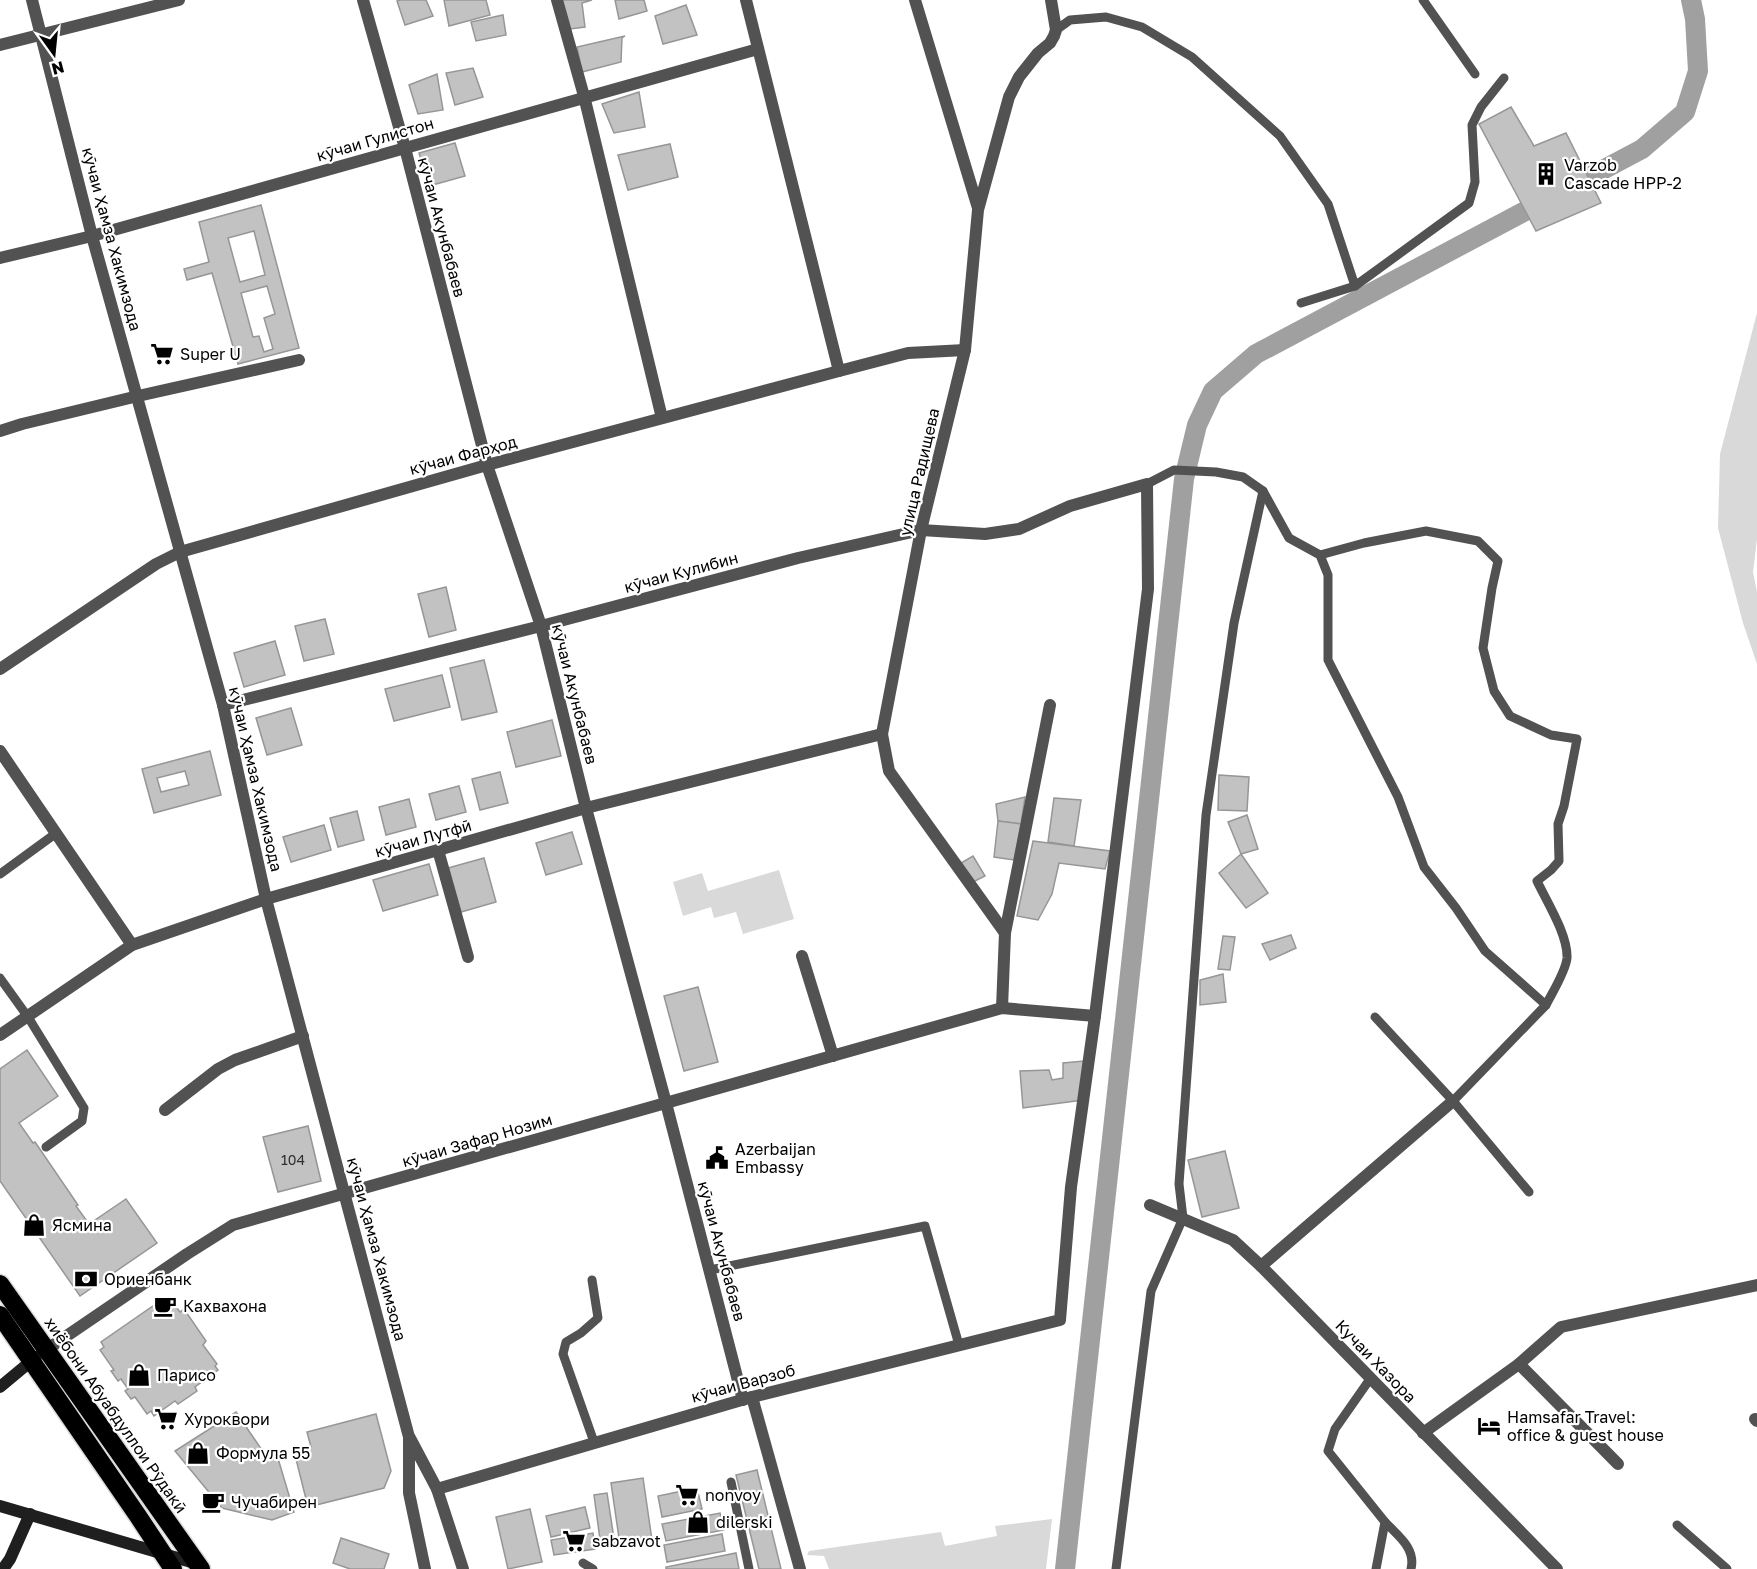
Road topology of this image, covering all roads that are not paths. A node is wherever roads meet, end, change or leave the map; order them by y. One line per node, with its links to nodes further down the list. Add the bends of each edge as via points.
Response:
1 (32, 0): 10 (street, кӯчаи Ҳамза Хакимзода)
2 (179, 0): 10 (street)
3 (363, 0): 16 (street, кӯчаи Акунбабаев)
4 (557, 0): 15 (street)
5 (746, 0): 12 (street)
6 (915, 0): 17 (street)
7 (1051, 0): 9 (street)
8 (1423, 0): 13 (lane)
9 (1056, 30): 17 (street, улица Радищева, via 1050,43 1018,77 1009,97); 20 (lane, via 1070,20 1106,17 1142,27 1192,57 1280,136 1328,204)
10 (42, 35): 11 (street); 18 (street, кӯчаи Ҳамза Хакимзода)
11 (0, 45)
12 (758, 48): 15 (street, кӯчаи Гулистон); 24 (street)
13 (1475, 74)
14 (1504, 78): 20 (lane, via 1472,125 1475,182 1469,202)
15 (584, 96): 16 (street, кӯчаи Гулистон); 26 (street)
16 (405, 148): 18 (street, кӯчаи Гулистон); 28 (street, кӯчаи Акунбабаев)
17 (978, 210): 22 (street, улица Радищева)
18 (92, 236): 19 (street, кӯчаи Гулистон); 25 (street, кӯчаи Ҳамза Хакимзода)
19 (0, 258)
20 (1355, 286): 21 (lane)
21 (1301, 303)
22 (965, 350): 24 (street, кӯчаи Фарҳод, via 908,353); 31 (street, улица Радищева)
23 (299, 360): 25 (street)
24 (839, 371): 26 (street, кӯчаи Фарҳод)
25 (138, 396): 27 (street); 32 (street, кӯчаи Ҳамза Хакимзода)
26 (662, 418): 28 (street, кӯчаи Фарҳод)
27 (0, 431)
28 (487, 465): 32 (street, кӯчаи Фарҳод); 34 (street, кӯчаи Акунбабаев)
29 (1147, 484): 30 (lane, via 1174,470 1216,472 1243,477); 31 (street, кӯчаи Кулибин, via 1070,507 1019,529 985,534); 52 (street, via 1148,589)
30 (1263, 491): 33 (lane, via 1289,538); 65 (lane, via 1234,623 1206,815 1179,1184)
31 (921, 530): 34 (street, кӯчаи Кулибин); 38 (street, улица Радищева)
32 (180, 552): 35 (street, кӯчаи Фарҳод, via 156,564); 36 (street, кӯчаи Ҳамза Хакимзода)
33 (1320, 555): 50 (lane, via 1328,575 1328,660 1398,797 1424,867 1485,951); 50 (lane, via 1426,531 1478,541 1498,561 1483,648 1494,691 1510,716 1551,735 1577,739 1558,824 1558,861 1537,881 1557,922 1567,960)
34 (541, 626): 36 (street, кӯчаи Кулибин); 40 (street, кӯчаи Акунбабаев)
35 (0, 669)
36 (223, 705): 44 (street, кӯчаи Ҳамза Хакимзода)
37 (1050, 705): 45 (street)
38 (882, 734): 40 (street, кӯчаи Лутфӣ); 45 (street, улица Радищева, via 889,771)
39 (0, 751): 41 (street)
40 (586, 808): 42 (street, кӯчаи Лутфӣ); 59 (street, кӯчаи Акунбабаев)
41 (55, 834): 43 (lane); 46 (street)
42 (438, 850): 44 (street, кӯчаи Лутфӣ); 48 (street)
43 (0, 874)
44 (266, 899): 46 (street, кӯчаи Лутфӣ); 56 (street, кӯчаи Ҳамза Хакимзода)
45 (1005, 933): 51 (street)
46 (132, 945): 53 (street, кӯчаи Лутфӣ)
47 (802, 956): 57 (street)
48 (468, 957)
49 (0, 978): 53 (lane)
50 (1546, 1005): 58 (lane)
51 (1002, 1008): 52 (street); 57 (street, кӯчаи Зафар Нозим)
52 (1095, 1016): 72 (street, кӯчаи Варзоб, via 1071,1187 1060,1320)
53 (28, 1017): 55 (street, кӯчаи Лутфӣ); 61 (lane, via 84,1108 82,1121)
54 (1375, 1017): 58 (lane)
55 (0, 1035)
56 (303, 1036): 60 (street, via 218,1069); 63 (street, кӯчаи Ҳамза Хакимзода)
57 (833, 1056): 59 (street, кӯчаи Зафар Нозим)
58 (1453, 1101): 62 (lane); 66 (street)
59 (666, 1103): 63 (street, кӯчаи Зафар Нозим); 67 (street, кӯчаи Акунбабаев)
60 (165, 1110)
61 (46, 1147)
62 (1529, 1192)
63 (346, 1194): 73 (street, кӯчаи Зафар Нозим, via 234,1225); 80 (street, кӯчаи Ҳамза Хакимзода)
64 (1150, 1205): 65 (street, Кучаи Хазора)
65 (1183, 1218): 66 (street, Кучаи Хазора, via 1233,1240); 98 (lane, via 1152,1291)
66 (1261, 1266): 76 (street, Кучаи Хазора)
67 (710, 1270): 72 (lane, via 925,1226); 78 (street, кӯчаи Акунбабаев)
68 (592, 1280): 81 (lane, via 598,1318 566,1342 563,1354)
69 (0, 1284): 73 (highway, хиёбони Абуабдуллои Рӯдакӣ)
70 (1757, 1285): 75 (street, via 1561,1327)
71 (0, 1316): 74 (highway)
72 (959, 1345): 78 (street, кӯчаи Варзоб)
73 (46, 1350): 74 (street, кӯчаи Зафар Нозим); 91 (highway, хиёбони Абуабдуллои Рӯдакӣ)
74 (31, 1360): 77 (street, кӯчаи Зафар Нозим); 89 (highway)
75 (1519, 1364): 79 (street); 82 (street)
76 (1370, 1379): 79 (street, Кучаи Хазора); 87 (lane, via 1335,1429 1328,1451)
77 (0, 1387)
78 (747, 1398): 81 (street, кӯчаи Варзоб); 97 (street, кӯчаи Акунбабаев)
79 (1423, 1433): 101 (street, Кучаи Хазора)
80 (409, 1437): 84 (street); 93 (street, кӯчаи Ҳамза Хакимзода, via 409,1493)
81 (594, 1442): 84 (street, кӯчаи Варзоб)
82 (1617, 1464)
83 (731, 1482): 96 (lane)
84 (437, 1489): 94 (street)
85 (0, 1506): 86 (street)
86 (30, 1514): 89 (street); 92 (street)
87 (1384, 1522): 99 (lane); 100 (lane, via 1407,1544 1413,1560)
88 (1677, 1525): 102 (lane)
89 (168, 1562): 91 (street)
90 (583, 1563): 95 (lane)
91 (205, 1567)
92 (3, 1569)
93 (425, 1569)
94 (463, 1569)
95 (593, 1569)
96 (750, 1569)
97 (800, 1569)
98 (1116, 1569)
99 (1376, 1569)
100 (1411, 1569)
101 (1557, 1569)
102 (1727, 1569)

